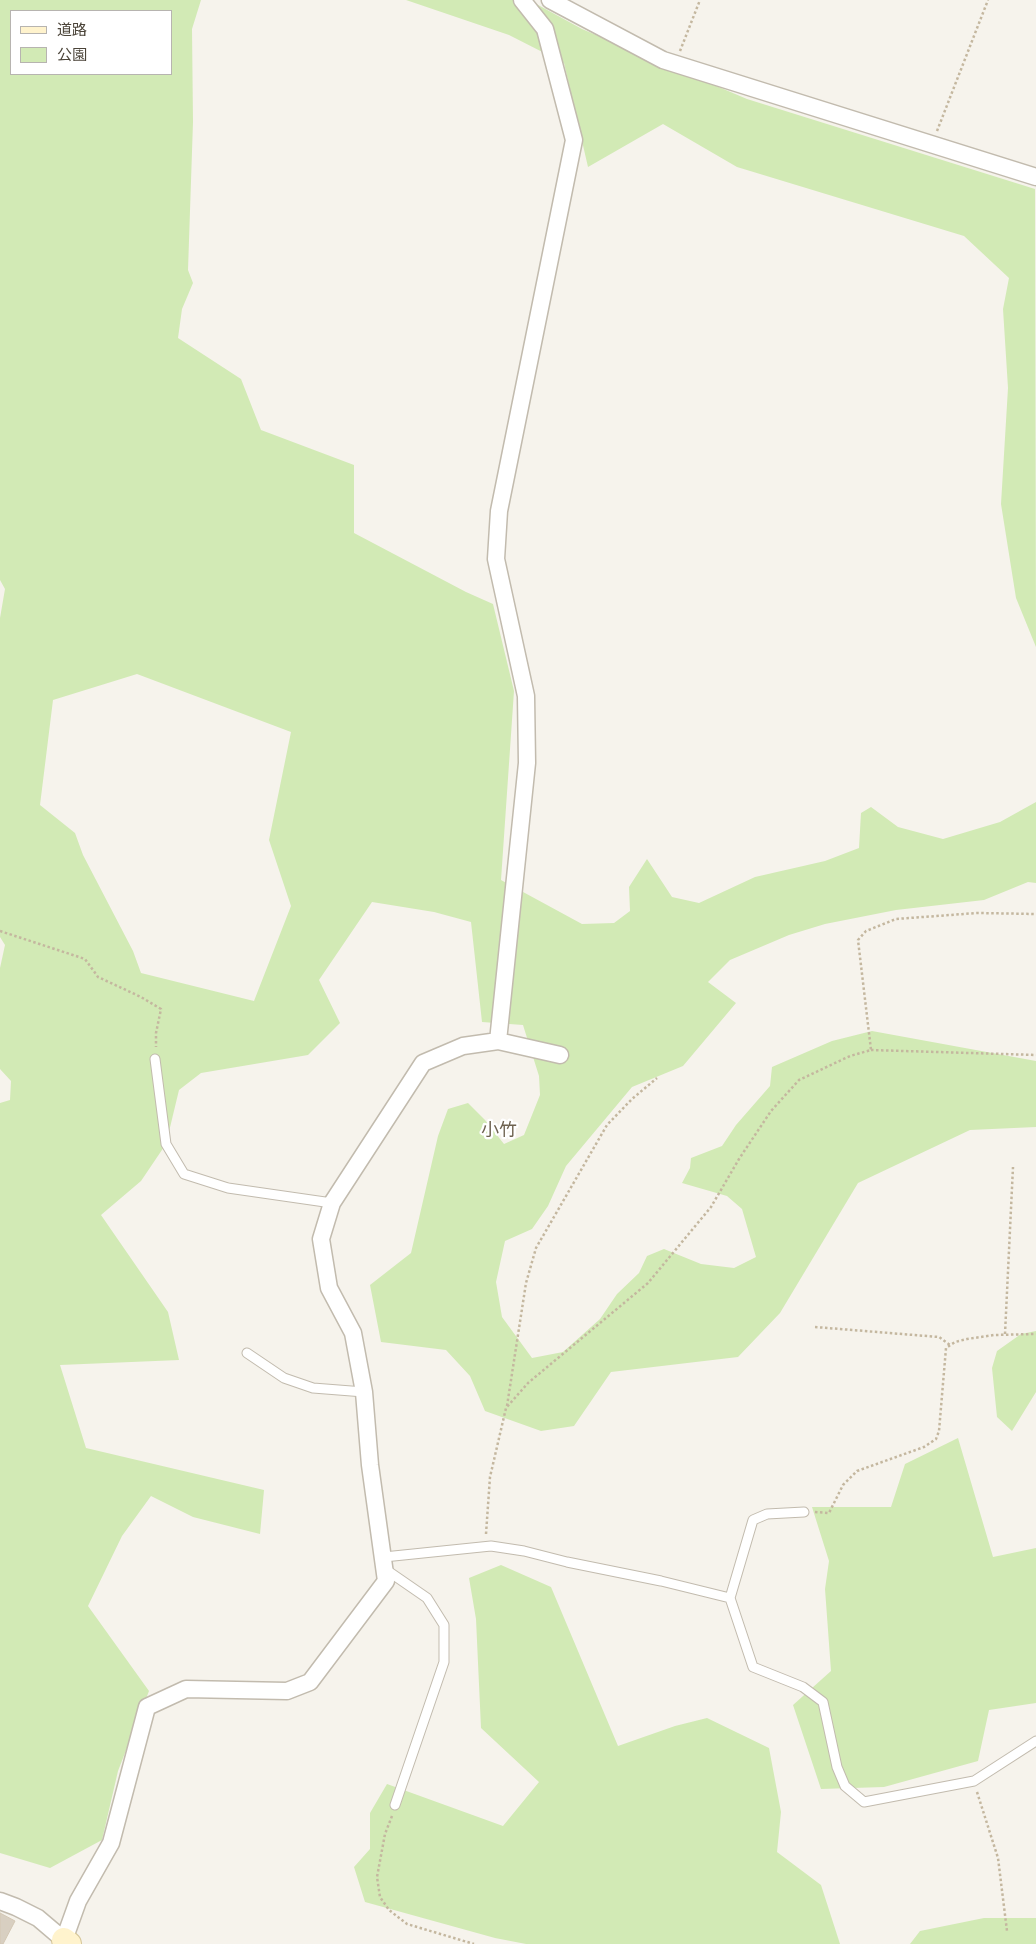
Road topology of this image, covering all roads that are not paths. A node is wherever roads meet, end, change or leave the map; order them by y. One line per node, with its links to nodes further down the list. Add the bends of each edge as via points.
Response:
1 (522, 0): 4 (street, via 545,29 574,140 498,511 496,559 526,696 527,763)
2 (550, 0): 3 (street, via 662,60)
3 (1036, 177)
4 (498, 1041): 5 (street); 7 (street, via 463,1046 422,1063)
5 (560, 1055)
6 (155, 1059): 7 (lane, via 166,1144 184,1174 228,1188)
7 (332, 1203): 9 (street, via 321,1239 329,1288 353,1334)
8 (247, 1353): 9 (lane, via 284,1378 313,1388)
9 (364, 1392): 11 (street, via 370,1465)
10 (804, 1512): 12 (lane, via 767,1514 753,1520)
11 (384, 1563): 12 (lane, via 486,1546 524,1551); 14 (lane, via 427,1598 444,1624 444,1662); 16 (street, via 386,1581 310,1682 287,1691 186,1689 147,1707 111,1843 78,1901)
12 (730, 1598): 13 (lane, via 753,1667 803,1687 823,1702 842,1780 864,1802 974,1781)
13 (1036, 1741)
14 (396, 1805)
15 (0, 1901): 16 (street, via 38,1918)
16 (66, 1942)

